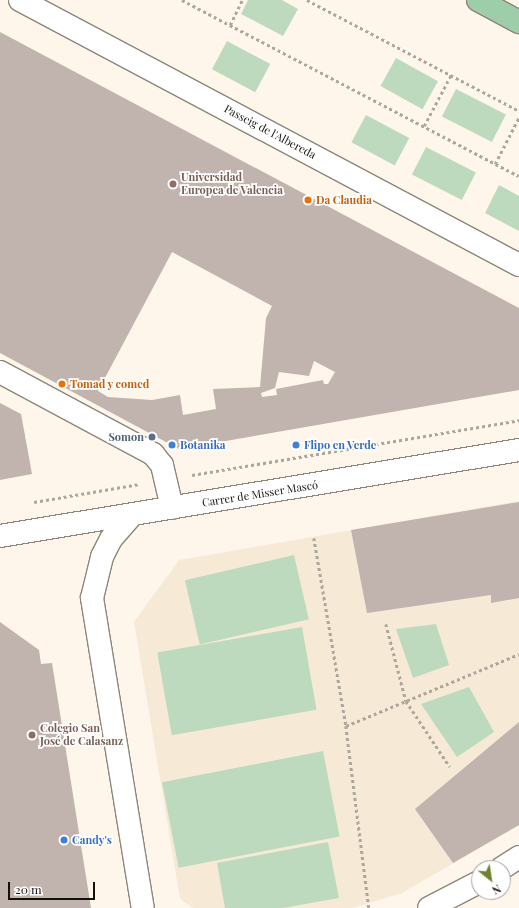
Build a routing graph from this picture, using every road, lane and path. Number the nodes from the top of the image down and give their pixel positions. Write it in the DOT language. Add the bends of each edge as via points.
graph roads {
  1 [pos="20,0"];
  2 [pos="182,0"];
  3 [pos="242,0"];
  4 [pos="307,0"];
  5 [pos="478,0"];
  6 [pos="519,22"];
  7 [pos="230,25"];
  8 [pos="451,75"];
  9 [pos="519,111"];
  10 [pos="519,117"];
  11 [pos="424,126"];
  12 [pos="496,164"];
  13 [pos="519,176"];
  14 [pos="519,265"];
  15 [pos="0,372"];
  16 [pos="519,420"];
  17 [pos="519,450"];
  18 [pos="167,479"];
  19 [pos="30,502"];
  20 [pos="172,508"];
  21 [pos="131,516"];
  22 [pos="0,536"];
  23 [pos="314,538"];
  24 [pos="386,624"];
  25 [pos="519,654"];
  26 [pos="406,700"];
  27 [pos="346,726"];
  28 [pos="450,767"];
  29 [pos="471,886"];
  30 [pos="146,905"];
  31 [pos="369,908"];
  32 [pos="429,908"];
  1 -- 14 [label="street, Passeig de l'Albereda"];
  2 -- 7 [label="path"];
  3 -- 7 [label="path"];
  4 -- 8 [label="path"];
  5 -- 6 [label="main road"];
  7 -- 11 [label="path"];
  8 -- 9 [label="path"];
  8 -- 11 [label="path"];
  10 -- 12 [label="path"];
  11 -- 12 [label="path"];
  12 -- 13 [label="path"];
  15 -- 18 [label="street" via="153,454"];
  16 -- 18 [label="path"];
  17 -- 20 [label="street, Carrer de Misser Mascó"];
  18 -- 19 [label="path"];
  18 -- 20 [label="street"];
  20 -- 21 [label="street, Carrer de Misser Mascó"];
  21 -- 22 [label="street, Carrer de Misser Mascó"];
  21 -- 30 [label="street" via="111,539 102,557 92,598"];
  23 -- 27 [label="path"];
  24 -- 26 [label="path"];
  25 -- 26 [label="path"];
  26 -- 27 [label="path"];
  26 -- 28 [label="path"];
  27 -- 31 [label="path"];
  29 -- 32 [label="street"];
}
